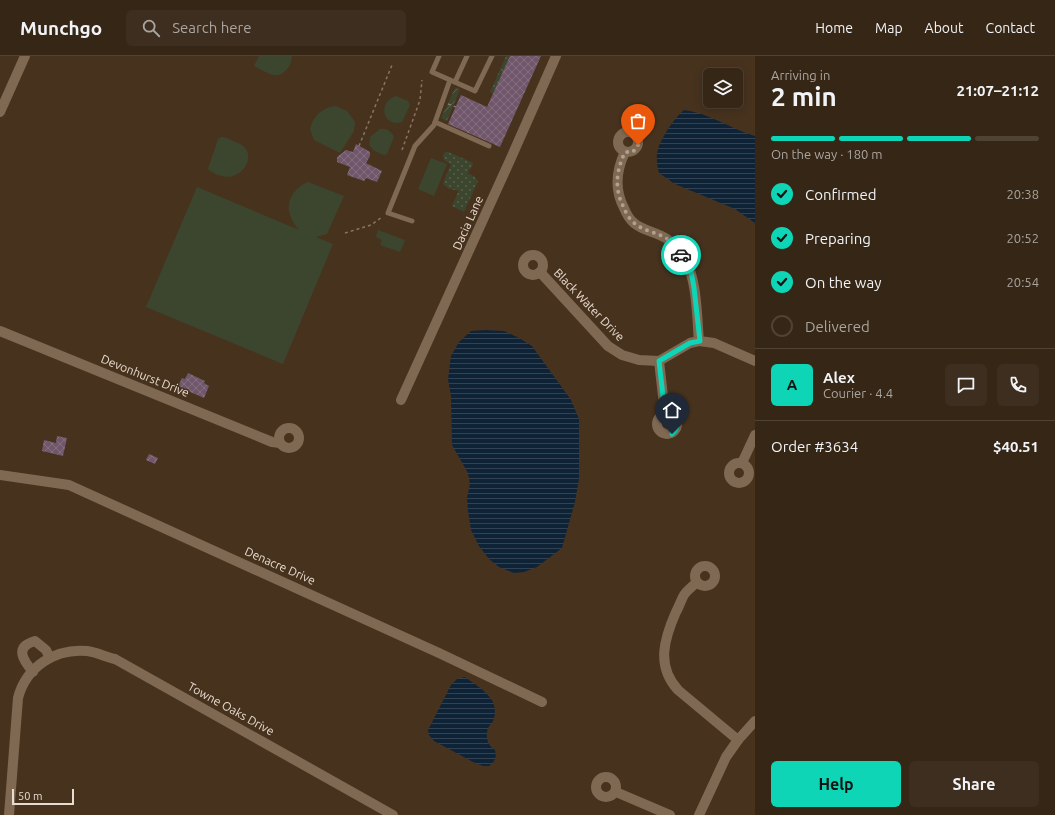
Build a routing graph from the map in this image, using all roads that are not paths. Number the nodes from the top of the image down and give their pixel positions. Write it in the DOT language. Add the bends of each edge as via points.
graph roads {
  1 [pos="25,56"];
  2 [pos="439,56"];
  3 [pos="467,56"];
  4 [pos="492,56"];
  5 [pos="556,56"];
  6 [pos="453,81"];
  7 [pos="0,112"];
  8 [pos="435,122"];
  9 [pos="490,146"];
  10 [pos="625,152"];
  11 [pos="412,221"];
  12 [pos="540,272"];
  13 [pos="0,330"];
  14 [pos="700,341"];
  15 [pos="659,361"];
  16 [pos="755,361"];
  17 [pos="401,400"];
  18 [pos="665,414"];
  19 [pos="755,435"];
  20 [pos="280,443"];
  21 [pos="742,463"];
  22 [pos="0,475"];
  23 [pos="697,582"];
  24 [pos="50,658"];
  25 [pos="33,672"];
  26 [pos="542,702"];
  27 [pos="755,721"];
  28 [pos="738,740"];
  29 [pos="616,792"];
  30 [pos="9,815"];
  31 [pos="393,815"];
  32 [pos="670,815"];
  33 [pos="699,815"];
  1 -- 7 [label="street"];
  2 -- 6 [label="lane" via="432,72"];
  3 -- 6 [label="lane"];
  4 -- 6 [label="lane" via="475,90"];
  5 -- 17 [label="street, Dacia Lane"];
  6 -- 8 [label="lane"];
  8 -- 9 [label="lane"];
  8 -- 11 [label="lane" via="415,146 388,213"];
  10 -- 14 [label="street" via="617,176 621,202 634,224 668,239 691,271"];
  12 -- 15 [label="street, Black Water Drive" via="608,346 639,360"];
  13 -- 20 [label="street, Devonhurst Drive" via="272,442"];
  14 -- 15 [label="street" via="690,343"];
  14 -- 16 [label="street" via="714,342"];
  15 -- 18 [label="street"];
  19 -- 21 [label="street"];
  22 -- 26 [label="street, Denacre Drive" via="69,485"];
  23 -- 28 [label="street" via="684,595 668,630 665,668 671,683 678,690"];
  24 -- 25 [label="street, Towne Oaks Drive"];
  24 -- 25 [label="street" via="40,645 34,641 28,643 22,651 22,656"];
  24 -- 31 [label="street, Towne Oaks Drive" via="65,652 88,651 115,659"];
  25 -- 30 [label="street, Towne Oaks Drive" via="25,680 18,698"];
  27 -- 28 [label="street"];
  28 -- 33 [label="street" via="726,757"];
  29 -- 32 [label="street"];
}
